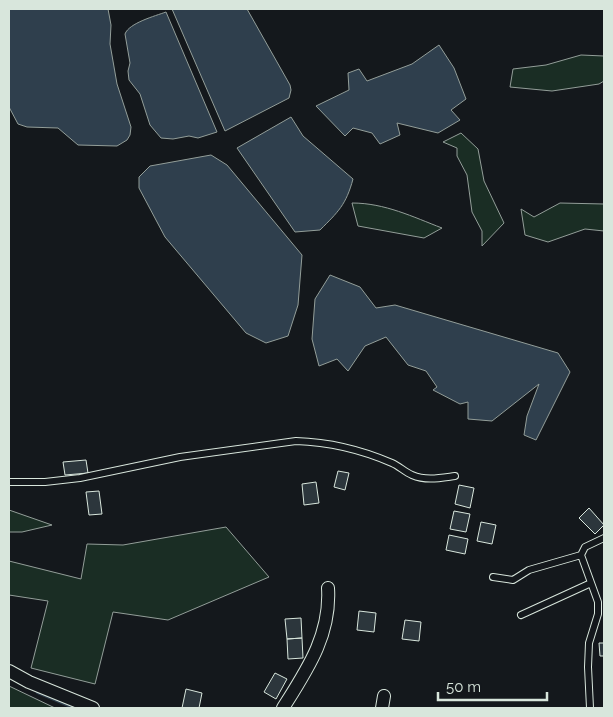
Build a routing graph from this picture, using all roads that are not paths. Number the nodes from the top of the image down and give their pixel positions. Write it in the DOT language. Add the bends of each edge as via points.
graph roads {
  1 [pos="454,476"];
  2 [pos="9,482"];
  3 [pos="604,538"];
  4 [pos="581,555"];
  5 [pos="493,577"];
  6 [pos="591,583"];
  7 [pos="328,588"];
  8 [pos="520,615"];
  9 [pos="9,671"];
  10 [pos="93,708"];
  11 [pos="284,708"];
  12 [pos="590,708"];
  1 -- 2 [label="lane" via="428,479 350,449 296,441 180,457 80,478"];
  3 -- 4 [label="lane" via="585,547"];
  4 -- 5 [label="lane" via="529,570 512,580"];
  4 -- 6 [label="lane"];
  6 -- 8 [label="lane"];
  6 -- 12 [label="lane" via="598,602 598,614 589,643"];
  7 -- 11 [label="street" via="327,620 317,649"];
  9 -- 10 [label="street"];
}
